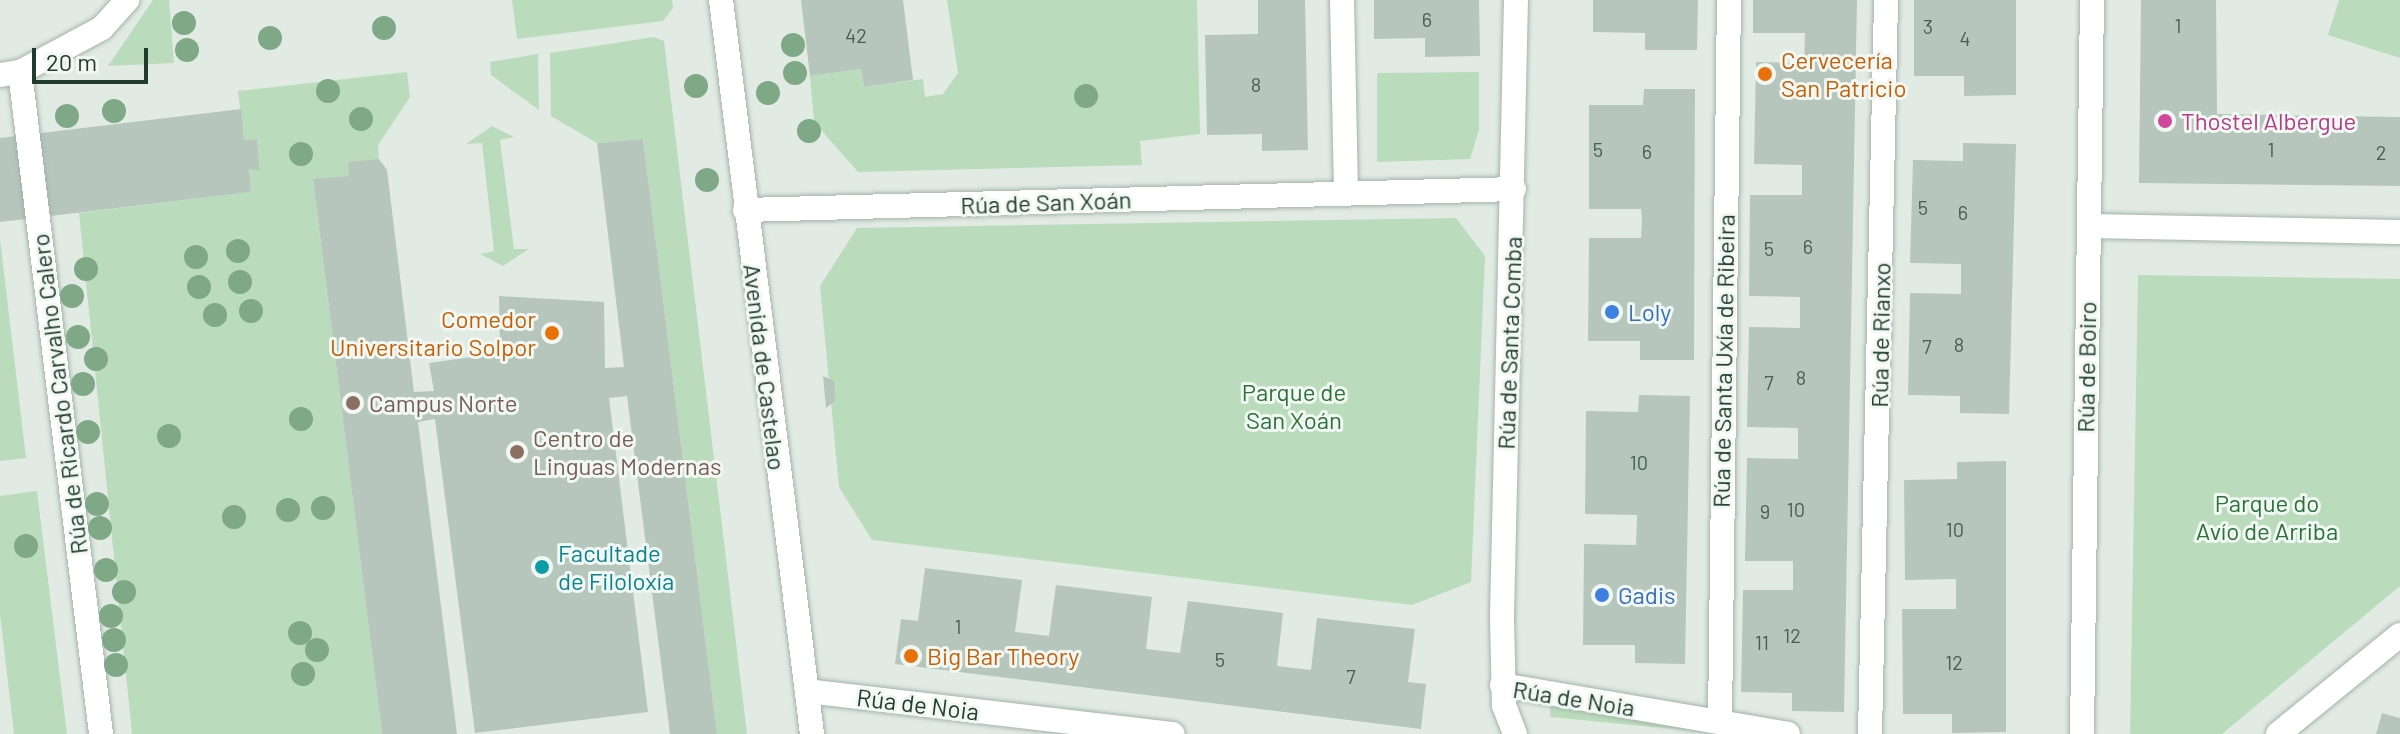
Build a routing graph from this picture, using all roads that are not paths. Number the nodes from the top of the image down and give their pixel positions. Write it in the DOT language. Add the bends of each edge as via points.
graph roads {
  1 [pos="127,0"];
  2 [pos="721,0"];
  3 [pos="1342,0"];
  4 [pos="1516,0"];
  5 [pos="1729,0"];
  6 [pos="1886,0"];
  7 [pos="2092,0"];
  8 [pos="10,74"];
  9 [pos="1514,189"];
  10 [pos="1346,194"];
  11 [pos="745,210"];
  12 [pos="2089,226"];
  13 [pos="2400,232"];
  14 [pos="2396,644"];
  15 [pos="1502,685"];
  16 [pos="807,691"];
  17 [pos="1720,722"];
  18 [pos="101,734"];
  19 [pos="812,734"];
  20 [pos="1172,734"];
  21 [pos="1515,734"];
  22 [pos="1788,734"];
  23 [pos="1870,734"];
  24 [pos="2082,734"];
  25 [pos="2278,734"];
  1 -- 8 [label="street" via="102,28"];
  2 -- 11 [label="street, Avenida de Castelao"];
  3 -- 10 [label="street"];
  4 -- 9 [label="street, Rúa de Santa Comba"];
  5 -- 17 [label="street, Rúa de Santa Uxía de Ribeira"];
  6 -- 23 [label="street, Rúa de Rianxo"];
  7 -- 12 [label="street, Rúa de Boiro"];
  8 -- 18 [label="street, Rúa de Ricardo Carvalho Calero"];
  9 -- 10 [label="street, Rúa de San Xoán"];
  9 -- 15 [label="street, Rúa de Santa Comba"];
  10 -- 11 [label="street, Rúa de San Xoán"];
  11 -- 16 [label="street, Avenida de Castelao"];
  12 -- 13 [label="street"];
  12 -- 24 [label="street, Rúa de Boiro"];
  14 -- 25 [label="street"];
  15 -- 17 [label="street, Rúa de Noia"];
  15 -- 21 [label="street, Rúa de Noia"];
  16 -- 19 [label="street, Avenida de Castelao"];
  16 -- 20 [label="street, Rúa de Noia"];
  17 -- 22 [label="street, Rúa de Noia"];
}
